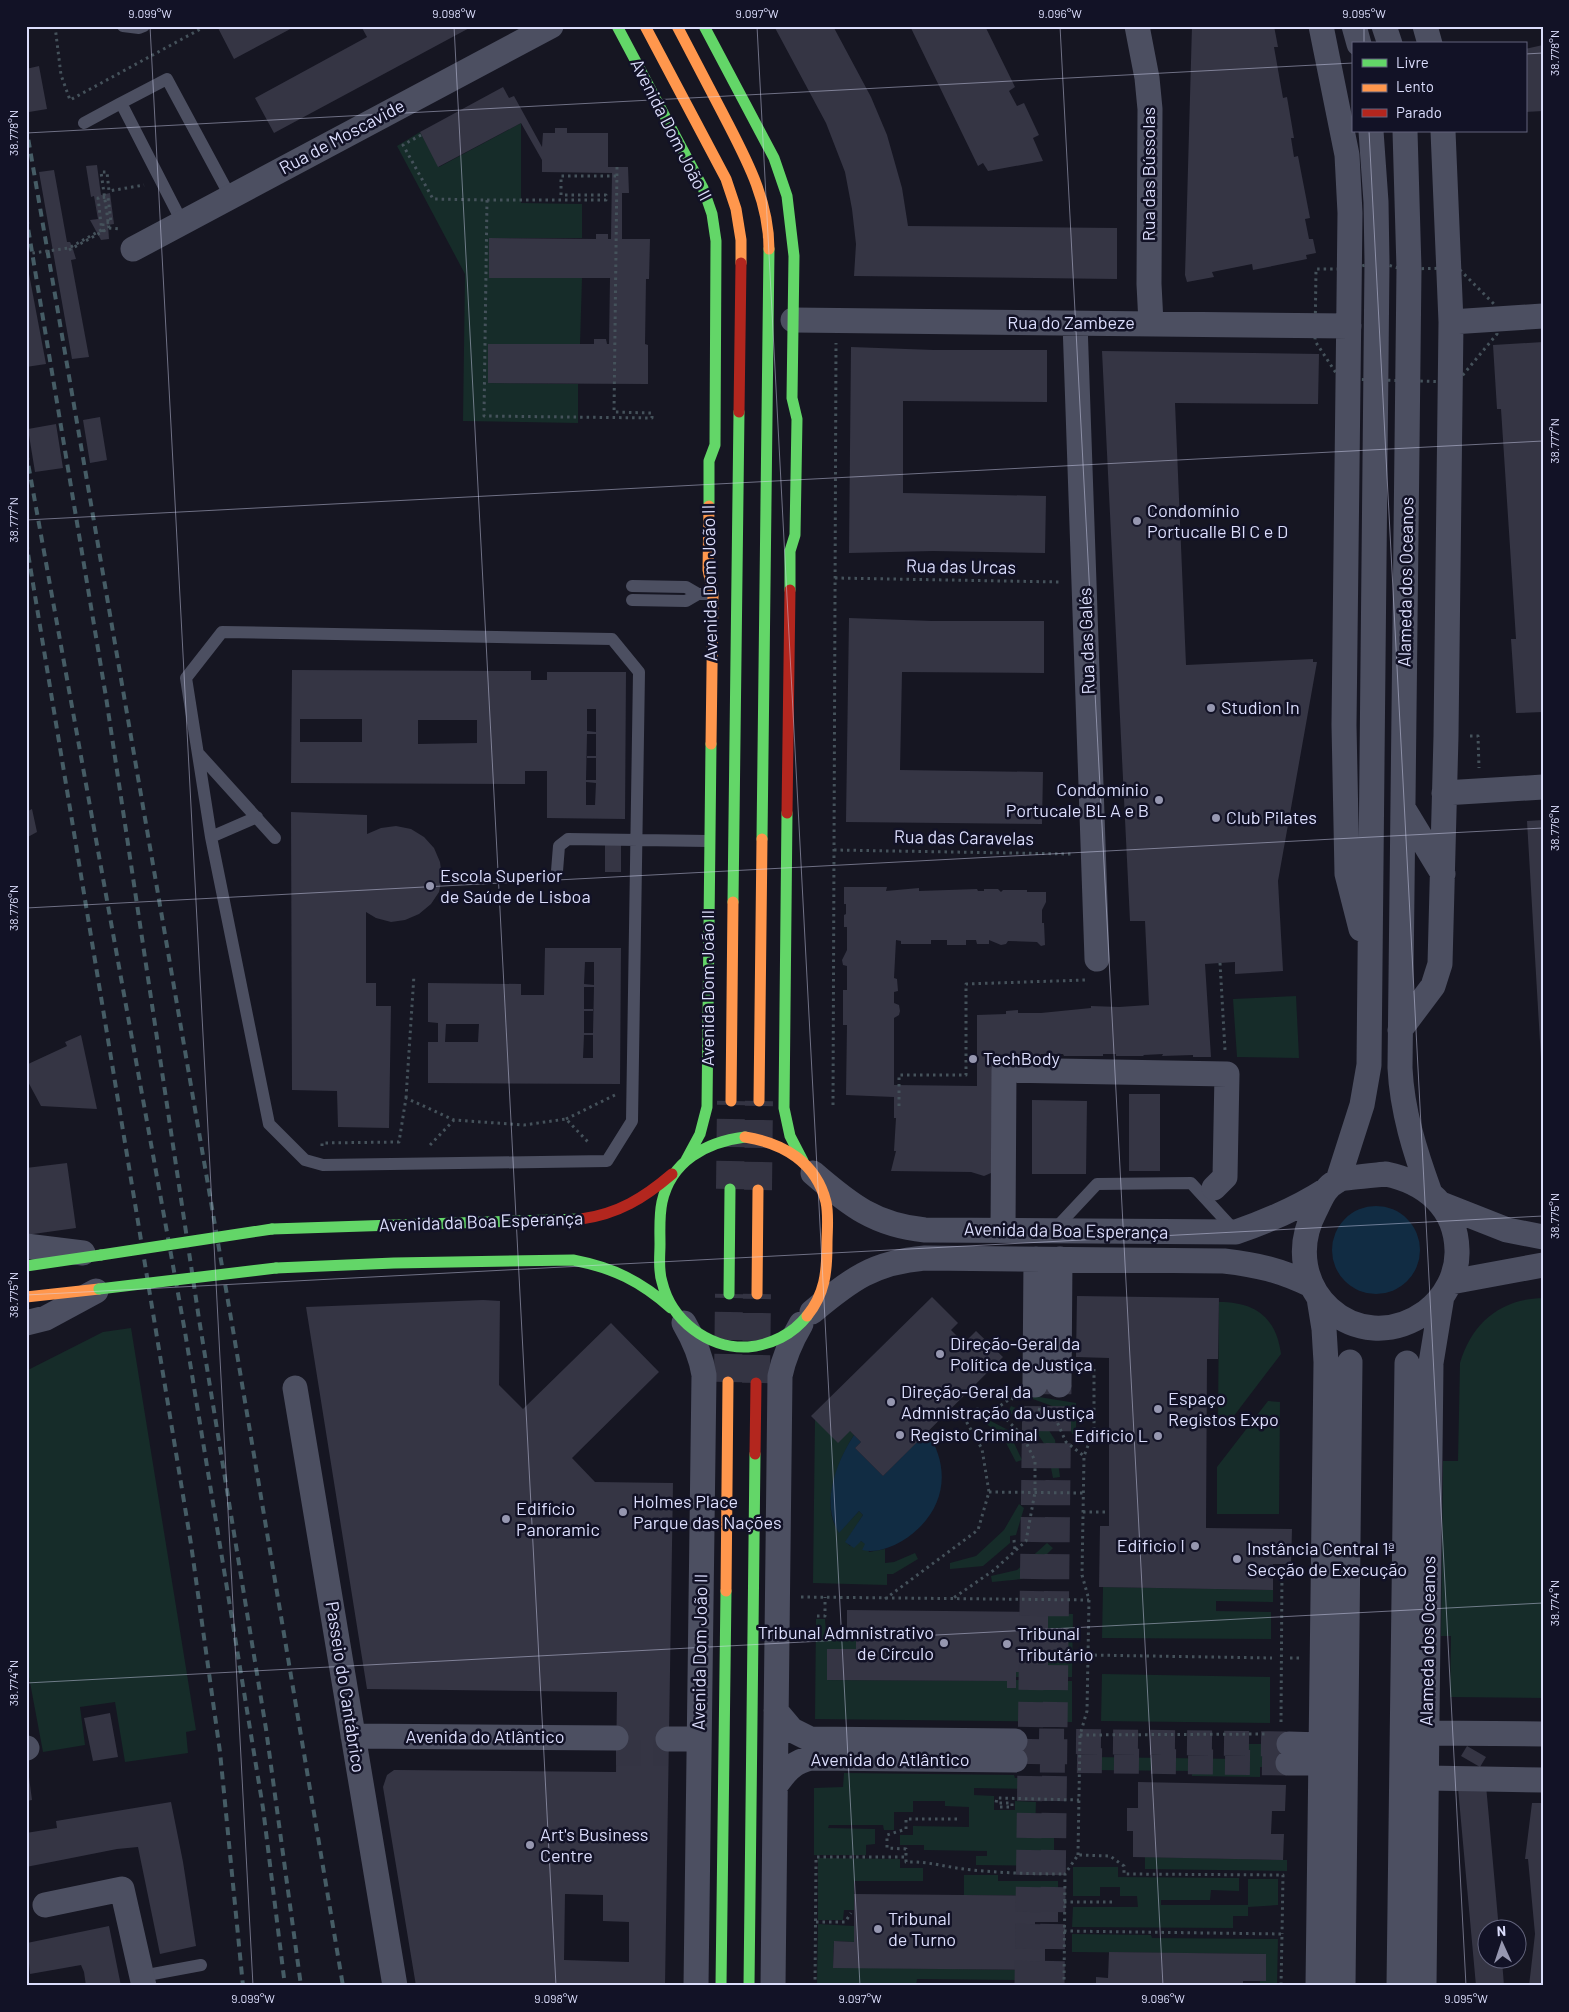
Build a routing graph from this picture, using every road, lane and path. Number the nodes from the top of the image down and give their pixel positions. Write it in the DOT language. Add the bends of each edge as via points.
graph roads {
  1 [pos="55,26"];
  2 [pos="123,26"];
  3 [pos="144,26"];
  4 [pos="206,26"];
  5 [pos="550,26"];
  6 [pos="617,26"];
  7 [pos="645,26"];
  8 [pos="677,26"];
  9 [pos="704,26"];
  10 [pos="1137,26"];
  11 [pos="1321,26"];
  12 [pos="1354,26"];
  13 [pos="1384,26"];
  14 [pos="1358,42"];
  15 [pos="1389,42"];
  16 [pos="121,103"];
  17 [pos="84,123"];
  18 [pos="1371,132"];
  19 [pos="1371,132"];
  20 [pos="1442,132"];
  21 [pos="1405,133"];
  22 [pos="421,135"];
  23 [pos="617,167"];
  24 [pos="617,176"];
  25 [pos="1445,179"];
  26 [pos="162,183"];
  27 [pos="230,196"];
  28 [pos="487,200"];
  29 [pos="1350,213"];
  30 [pos="182,222"];
  31 [pos="109,228"];
  32 [pos="119,228"];
  33 [pos="103,231"];
  34 [pos="133,249"];
  35 [pos="69,250"];
  36 [pos="26,254"];
  37 [pos="1543,316"];
  38 [pos="793,320"];
  39 [pos="836,320"];
  40 [pos="1451,322"];
  41 [pos="1076,323"];
  42 [pos="1151,323"];
  43 [pos="1349,326"];
  44 [pos="786,406"];
  45 [pos="767,428"];
  46 [pos="738,561"];
  47 [pos="835,578"];
  48 [pos="1086,583"];
  49 [pos="632,586"];
  50 [pos="698,594"];
  51 [pos="713,594"];
  52 [pos="632,600"];
  53 [pos="198,753"];
  54 [pos="1543,788"];
  55 [pos="1444,793"];
  56 [pos="1403,808"];
  57 [pos="257,817"];
  58 [pos="211,837"];
  59 [pos="275,838"];
  60 [pos="637,839"];
  61 [pos="709,841"];
  62 [pos="834,850"];
  63 [pos="1094,854"];
  64 [pos="557,871"];
  65 [pos="1443,874"];
  66 [pos="1369,951"];
  67 [pos="1097,959"];
  68 [pos="1220,963"];
  69 [pos="414,975"];
  70 [pos="1400,1030"];
  71 [pos="1227,1074"];
  72 [pos="632,1083"];
  73 [pos="406,1098"];
  74 [pos="731,1101"];
  75 [pos="759,1101"];
  76 [pos="833,1105"];
  77 [pos="899,1106"];
  78 [pos="566,1119"];
  79 [pos="454,1120"];
  80 [pos="686,1160"];
  81 [pos="607,1161"];
  82 [pos="412,1164"];
  83 [pos="323,1165"];
  84 [pos="808,1167"];
  85 [pos="676,1171"];
  86 [pos="1332,1185"];
  87 [pos="1214,1188"];
  88 [pos="730,1189"];
  89 [pos="758,1190"];
  90 [pos="1436,1199"];
  91 [pos="1003,1230"];
  92 [pos="1053,1231"];
  93 [pos="1236,1232"];
  94 [pos="1543,1237"];
  95 [pos="26,1246"];
  96 [pos="100,1255"];
  97 [pos="1048,1259"];
  98 [pos="1543,1265"];
  99 [pos="26,1266"];
  100 [pos="99,1289"];
  101 [pos="1446,1289"];
  102 [pos="1315,1291"];
  103 [pos="729,1294"];
  104 [pos="757,1294"];
  105 [pos="26,1297"];
  106 [pos="679,1317"];
  107 [pos="806,1318"];
  108 [pos="26,1323"];
  109 [pos="1350,1362"];
  110 [pos="1407,1363"];
  111 [pos="1094,1369"];
  112 [pos="728,1382"];
  113 [pos="756,1383"];
  114 [pos="1059,1385"];
  115 [pos="295,1388"];
  116 [pos="1030,1398"];
  117 [pos="990,1412"];
  118 [pos="1084,1456"];
  119 [pos="989,1492"];
  120 [pos="1035,1492"];
  121 [pos="1083,1493"];
  122 [pos="1083,1512"];
  123 [pos="1108,1512"];
  124 [pos="1014,1540"];
  125 [pos="1014,1551"];
  126 [pos="1282,1570"];
  127 [pos="778,1596"];
  128 [pos="825,1598"];
  129 [pos="885,1599"];
  130 [pos="952,1599"];
  131 [pos="1089,1600"];
  132 [pos="817,1616"];
  133 [pos="1088,1655"];
  134 [pos="1272,1658"];
  135 [pos="1290,1658"];
  136 [pos="1302,1658"];
  137 [pos="776,1711"];
  138 [pos="1427,1733"];
  139 [pos="1080,1734"];
  140 [pos="1543,1734"];
  141 [pos="1282,1742"];
  142 [pos="354,1743"];
  143 [pos="616,1745"];
  144 [pos="668,1746"];
  145 [pos="699,1746"];
  146 [pos="1321,1754"];
  147 [pos="1426,1778"];
  148 [pos="1543,1780"];
  149 [pos="776,1785"];
  150 [pos="1079,1800"];
  151 [pos="1000,1807"];
  152 [pos="957,1819"];
  153 [pos="1078,1855"];
  154 [pos="906,1857"];
  155 [pos="1064,1874"];
  156 [pos="1064,1902"];
  157 [pos="1113,1902"];
  158 [pos="45,1905"];
  159 [pos="851,1913"];
  160 [pos="816,1922"];
  161 [pos="1064,1931"];
  162 [pos="1282,1934"];
  163 [pos="201,1965"];
  164 [pos="143,1981"];
  165 [pos="395,1986"];
  166 [pos="696,1986"];
  167 [pos="721,1986"];
  168 [pos="749,1986"];
  169 [pos="773,1986"];
  170 [pos="815,1986"];
  171 [pos="1064,1986"];
  172 [pos="1281,1986"];
  173 [pos="1318,1986"];
  174 [pos="1343,1986"];
  175 [pos="1399,1986"];
  176 [pos="1424,1986"];
  1 -- 4 [label="path" via="61,75 70,100"];
  2 -- 3 [label="lane"];
  5 -- 27 [label="street, Rua de Moscavide"];
  6 -- 51 [label="main road, Avenida Dom João II" via="703,188 715,228 714,445 709,461 708,562"];
  7 -- 46 [label="main road, Avenida Dom João II" via="726,179 739,224"];
  8 -- 45 [label="main road" via="743,151 763,202 769,238"];
  9 -- 38 [label="main road" via="765,140 787,196 793,236"];
  10 -- 42 [label="street, Rua das Bússolas" via="1150,110"];
  11 -- 29 [label="street, Alameda dos Oceanos" via="1347,155"];
  12 -- 14 [label="street"];
  13 -- 15 [label="street"];
  16 -- 17 [label="lane"];
  16 -- 26 [label="lane"];
  16 -- 27 [label="lane" via="167,79"];
  18 -- 29 [label="street, Alameda dos Oceanos"];
  19 -- 66 [label="street, Alameda dos Oceanos" via="1378,262"];
  20 -- 25 [label="street"];
  21 -- 25 [label="street, Alameda dos Oceanos"];
  21 -- 56 [label="street, Alameda dos Oceanos" via="1409,269"];
  22 -- 28 [label="path" via="403,145 434,199"];
  23 -- 24 [label="path"];
  24 -- 28 [label="path" via="561,176 561,195 606,195 606,200"];
  24 -- 28 [label="path" via="614,412 652,413 652,418 484,416"];
  25 -- 40 [label="street"];
  26 -- 30 [label="lane"];
  26 -- 31 [label="path" via="109,191 107,172 101,172"];
  27 -- 30 [label="street, Rua de Moscavide"];
  29 -- 43 [label="street, Alameda dos Oceanos"];
  30 -- 34 [label="street, Rua de Moscavide"];
  31 -- 32 [label="path"];
  31 -- 33 [label="path"];
  33 -- 33 [label="path" via="98,198 108,197 111,222 102,222"];
  33 -- 35 [label="path"];
  33 -- 36 [label="path, bridge" via="69,248"];
  37 -- 40 [label="street"];
  38 -- 39 [label="street, Rua do Zambeze"];
  38 -- 44 [label="main road"];
  39 -- 41 [label="street, Rua do Zambeze"];
  39 -- 47 [label="path"];
  40 -- 55 [label="street"];
  41 -- 42 [label="street, Rua do Zambeze"];
  41 -- 48 [label="street, Rua das Galés"];
  42 -- 43 [label="street, Rua do Zambeze"];
  43 -- 66 [label="street, Alameda dos Oceanos" via="1344,715 1347,874"];
  44 -- 45 [label="main road"];
  44 -- 84 [label="main road" via="797,419 795,535 790,551 784,1108 793,1145"];
  45 -- 75 [label="main road"];
  46 -- 51 [label="main road"];
  46 -- 74 [label="main road, Avenida Dom João II"];
  47 -- 48 [label="path, Rua das Urcas"];
  47 -- 62 [label="path"];
  48 -- 63 [label="street, Rua das Galés"];
  49 -- 50 [label="lane" via="686,587"];
  50 -- 51 [label="lane"];
  50 -- 52 [label="lane" via="686,601"];
  51 -- 61 [label="main road, Avenida Dom João II"];
  53 -- 57 [label="lane"];
  53 -- 58 [label="lane"];
  53 -- 60 [label="lane" via="186,678 222,632 612,639 639,672"];
  54 -- 55 [label="street"];
  55 -- 65 [label="street"];
  56 -- 65 [label="street"];
  56 -- 70 [label="street, Alameda dos Oceanos"];
  57 -- 58 [label="lane"];
  57 -- 59 [label="lane"];
  58 -- 83 [label="lane" via="269,1124 305,1160"];
  60 -- 61 [label="lane"];
  60 -- 64 [label="lane" via="568,839 559,846"];
  60 -- 72 [label="lane"];
  61 -- 80 [label="main road, Avenida Dom João II" via="707,1107 704,1125"];
  62 -- 63 [label="path, Rua das Caravelas"];
  62 -- 76 [label="path"];
  63 -- 67 [label="street, Rua das Galés"];
  65 -- 70 [label="street" via="1438,975"];
  66 -- 86 [label="street, Alameda dos Oceanos" via="1368,1065 1362,1105"];
  67 -- 77 [label="path" via="1098,980 966,984 966,1075 899,1075"];
  68 -- 71 [label="path"];
  69 -- 73 [label="path"];
  70 -- 90 [label="street, Alameda dos Oceanos" via="1401,1091 1417,1158"];
  71 -- 87 [label="street" via="1225,1177"];
  71 -- 91 [label="street" via="1004,1070"];
  72 -- 78 [label="path" via="609,1099"];
  72 -- 81 [label="lane" via="632,1121"];
  73 -- 79 [label="path"];
  73 -- 83 [label="path" via="398,1142 322,1143"];
  78 -- 79 [label="path" via="524,1125"];
  78 -- 81 [label="path"];
  79 -- 82 [label="path"];
  80 -- 84 [label="main road" via="713,1142 745,1137 776,1143"];
  80 -- 85 [label="main road"];
  81 -- 82 [label="lane"];
  82 -- 83 [label="lane"];
  84 -- 91 [label="street, Avenida da Boa Esperança" via="837,1194 889,1224 925,1230"];
  84 -- 107 [label="main road" via="826,1202 828,1228 825,1283 820,1298"];
  85 -- 96 [label="main road, Avenida da Boa Esperança, bridge" via="626,1208 595,1218 272,1228"];
  85 -- 106 [label="main road" via="662,1201 660,1236 661,1281"];
  86 -- 90 [label="street" via="1386,1174 1409,1180"];
  86 -- 93 [label="street, Avenida da Boa Esperança" via="1304,1204 1262,1224"];
  86 -- 102 [label="street" via="1308,1223 1304,1238 1305,1270"];
  88 -- 103 [label="main road"];
  89 -- 104 [label="main road"];
  90 -- 94 [label="street" via="1507,1230"];
  90 -- 101 [label="street" via="1450,1218 1457,1250 1456,1266"];
  91 -- 92 [label="street, Avenida da Boa Esperança"];
  92 -- 93 [label="street, Avenida da Boa Esperança"];
  92 -- 93 [label="lane" via="1097,1184 1191,1183"];
  95 -- 96 [label="street"];
  96 -- 99 [label="main road, Avenida da Boa Esperança"];
  97 -- 102 [label="street, Avenida da Boa Esperança" via="1224,1261 1284,1272"];
  97 -- 107 [label="street, Avenida da Boa Esperança" via="902,1260 863,1274 836,1291"];
  97 -- 114 [label="street"];
  97 -- 116 [label="street"];
  98 -- 101 [label="street"];
  100 -- 105 [label="main road"];
  100 -- 106 [label="main road, bridge" via="276,1268 573,1260 595,1263 627,1275 652,1291"];
  100 -- 108 [label="street" via="46,1318"];
  101 -- 102 [label="street" via="1418,1318 1388,1327 1357,1324 1330,1310"];
  101 -- 138 [label="street, Alameda dos Oceanos" via="1432,1363"];
  102 -- 146 [label="street" via="1324,1329 1326,1362"];
  106 -- 107 [label="main road" via="711,1340 742,1347 774,1341"];
  106 -- 145 [label="street, Avenida Dom João II" via="694,1341 704,1375"];
  107 -- 127 [label="street" via="791,1342 780,1376"];
  109 -- 174 [label="street"];
  110 -- 175 [label="street, Alameda dos Oceanos"];
  111 -- 118 [label="path" via="1094,1430"];
  112 -- 167 [label="main road, Avenida Dom João II"];
  113 -- 168 [label="main road"];
  115 -- 142 [label="street, Passeio do Cantábrico"];
  116 -- 117 [label="path" via="1011,1398"];
  116 -- 118 [label="path" via="1054,1415 1066,1442"];
  117 -- 119 [label="path" via="977,1409 966,1421 982,1449"];
  117 -- 120 [label="path" via="1002,1415 1023,1436 1035,1461"];
  118 -- 121 [label="path"];
  119 -- 120 [label="path"];
  119 -- 129 [label="path" via="978,1530"];
  120 -- 121 [label="path"];
  120 -- 125 [label="path" via="1026,1541"];
  121 -- 122 [label="path"];
  122 -- 123 [label="path"];
  122 -- 131 [label="path" via="1082,1575"];
  124 -- 125 [label="path"];
  125 -- 130 [label="path" via="994,1570"];
  126 -- 141 [label="path"];
  127 -- 128 [label="path"];
  127 -- 137 [label="street"];
  128 -- 129 [label="path"];
  128 -- 132 [label="path" via="825,1616"];
  129 -- 130 [label="path"];
  130 -- 131 [label="path"];
  131 -- 133 [label="path"];
  133 -- 134 [label="path"];
  133 -- 139 [label="path" via="1087,1711"];
  135 -- 136 [label="path"];
  137 -- 149 [label="street"];
  137 -- 149 [label="street, Avenida do Atlântico" via="792,1730 810,1739 1015,1750 812,1758 792,1765"];
  138 -- 140 [label="street"];
  138 -- 147 [label="street, Alameda dos Oceanos"];
  139 -- 141 [label="path"];
  139 -- 150 [label="path"];
  141 -- 146 [label="street"];
  142 -- 143 [label="street, Avenida do Atlântico"];
  142 -- 165 [label="street, Passeio do Cantábrico"];
  144 -- 145 [label="street"];
  145 -- 166 [label="street, Avenida Dom João II"];
  146 -- 173 [label="street"];
  147 -- 148 [label="street"];
  147 -- 176 [label="street, Alameda dos Oceanos"];
  149 -- 169 [label="street"];
  150 -- 151 [label="path" via="996,1798 996,1803 1012,1803 1012,1807"];
  150 -- 153 [label="path"];
  152 -- 154 [label="path" via="906,1819 906,1829 887,1835 887,1848 906,1849"];
  153 -- 155 [label="path"];
  153 -- 162 [label="path" via="1110,1856 1124,1866 1124,1874 1283,1875"];
  154 -- 155 [label="path" via="906,1862 923,1861 1008,1874"];
  154 -- 160 [label="path" via="816,1857"];
  155 -- 156 [label="path"];
  156 -- 157 [label="path"];
  156 -- 161 [label="path"];
  158 -- 164 [label="street" via="122,1889"];
  159 -- 160 [label="path" via="845,1922"];
  160 -- 170 [label="path"];
  161 -- 162 [label="path"];
  161 -- 171 [label="path"];
  162 -- 172 [label="path"];
  163 -- 164 [label="lane"];
}
